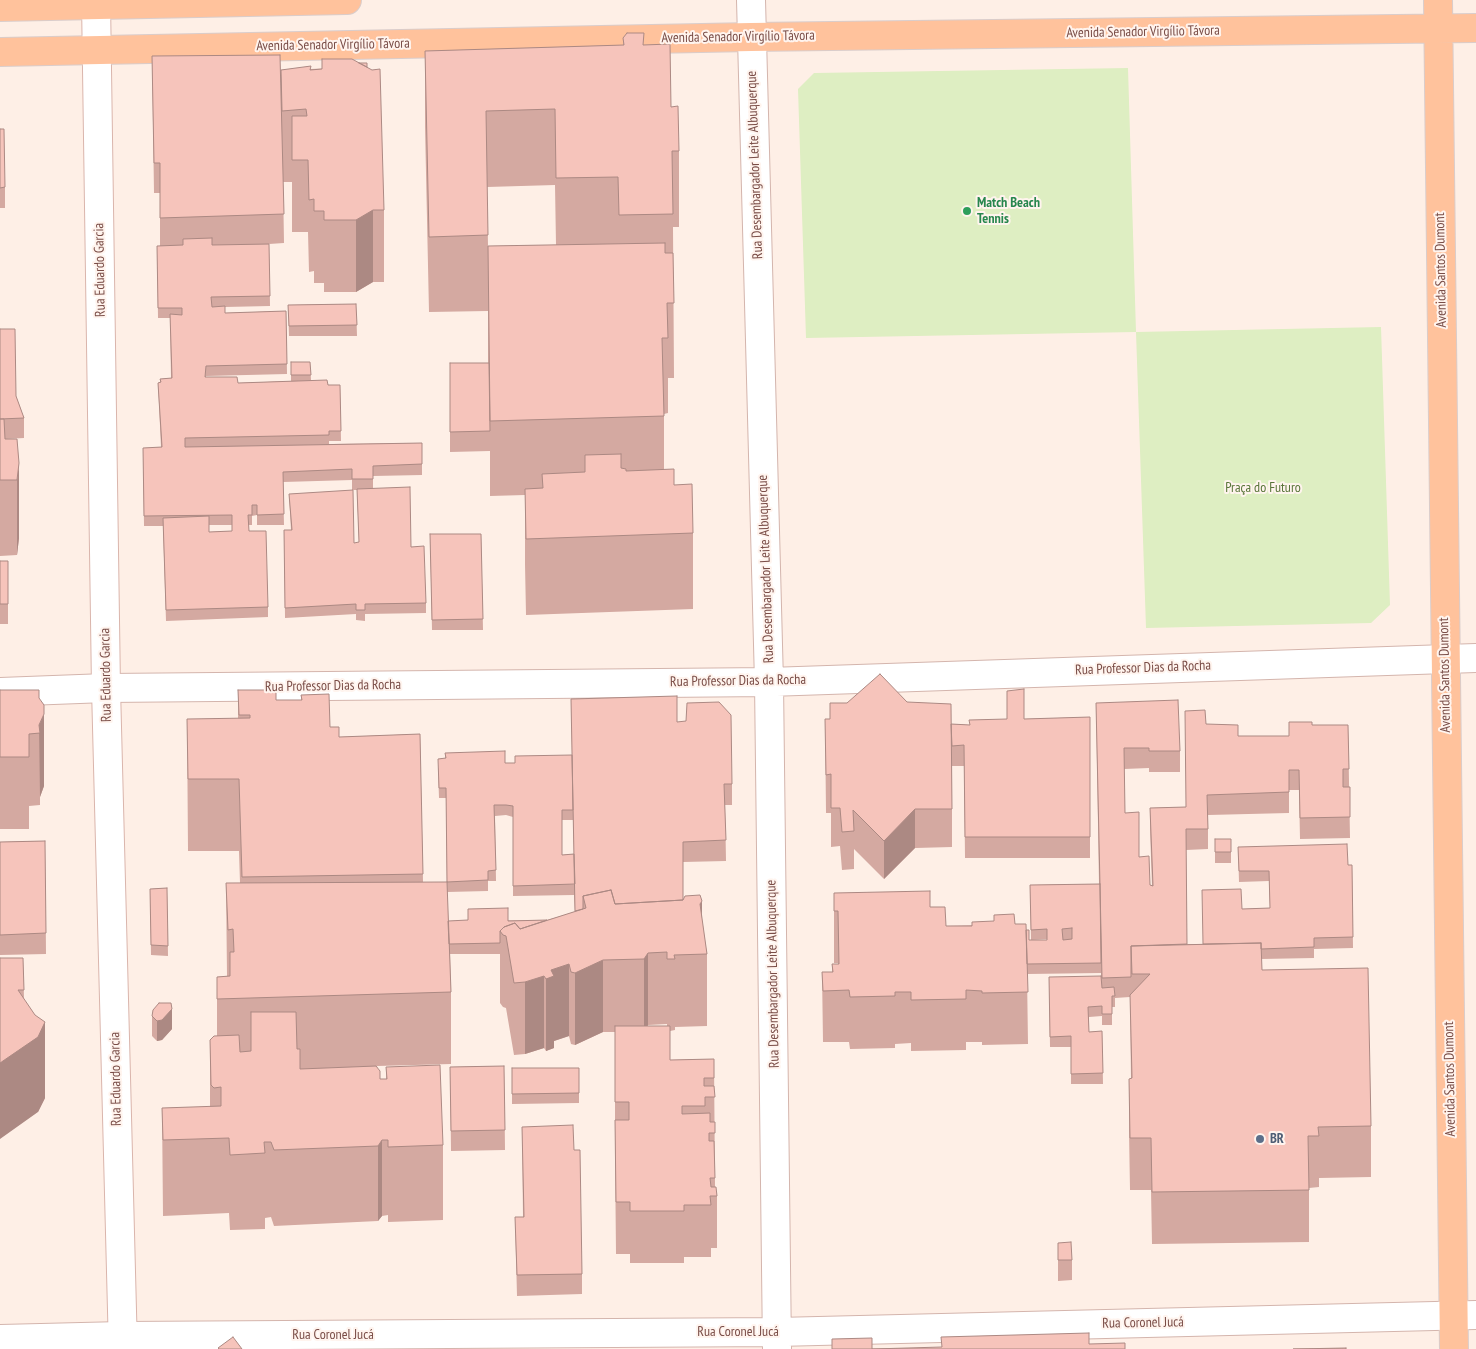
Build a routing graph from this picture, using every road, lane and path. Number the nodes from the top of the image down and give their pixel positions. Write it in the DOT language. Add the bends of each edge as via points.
graph roads {
  1 [pos="347,0"];
  2 [pos="750,0"];
  3 [pos="1438,0"];
  4 [pos="96,3"];
  5 [pos="0,8"];
  6 [pos="1476,28"];
  7 [pos="1438,29"];
  8 [pos="752,37"];
  9 [pos="97,49"];
  10 [pos="0,52"];
  11 [pos="1445,658"];
  12 [pos="1476,658"];
  13 [pos="769,682"];
  14 [pos="106,688"];
  15 [pos="0,692"];
  16 [pos="1465,1315"];
  17 [pos="0,1339"];
  18 [pos="777,1340"];
  19 [pos="123,1342"];
  20 [pos="1454,1349"];
  1 -- 4 [label="main road"];
  2 -- 8 [label="street, Rua Desembargador Leite Albuquerque"];
  3 -- 7 [label="main road, Avenida Santos Dumont"];
  4 -- 5 [label="main road"];
  4 -- 9 [label="street, Rua Eduardo Garcia"];
  6 -- 7 [label="main road, Avenida Senador Virgílio Távora"];
  7 -- 8 [label="main road, Avenida Senador Virgílio Távora"];
  7 -- 11 [label="main road, Avenida Santos Dumont"];
  8 -- 9 [label="main road, Avenida Senador Virgílio Távora"];
  8 -- 13 [label="street, Rua Desembargador Leite Albuquerque"];
  9 -- 10 [label="main road, Avenida Senador Virgílio Távora"];
  9 -- 14 [label="street, Rua Eduardo Garcia"];
  11 -- 12 [label="street, Rua Professor Dias da Rocha"];
  11 -- 13 [label="street, Rua Professor Dias da Rocha"];
  11 -- 16 [label="main road, Avenida Santos Dumont"];
  13 -- 14 [label="street, Rua Professor Dias da Rocha"];
  13 -- 18 [label="street, Rua Desembargador Leite Albuquerque"];
  14 -- 15 [label="street, Rua Professor Dias da Rocha"];
  14 -- 19 [label="street, Rua Eduardo Garcia"];
  16 -- 18 [label="street, Rua Coronel Jucá"];
  16 -- 20 [label="main road, Avenida Santos Dumont"];
  17 -- 19 [label="street, Rua Coronel Jucá"];
  18 -- 19 [label="street, Rua Coronel Jucá"];
}
